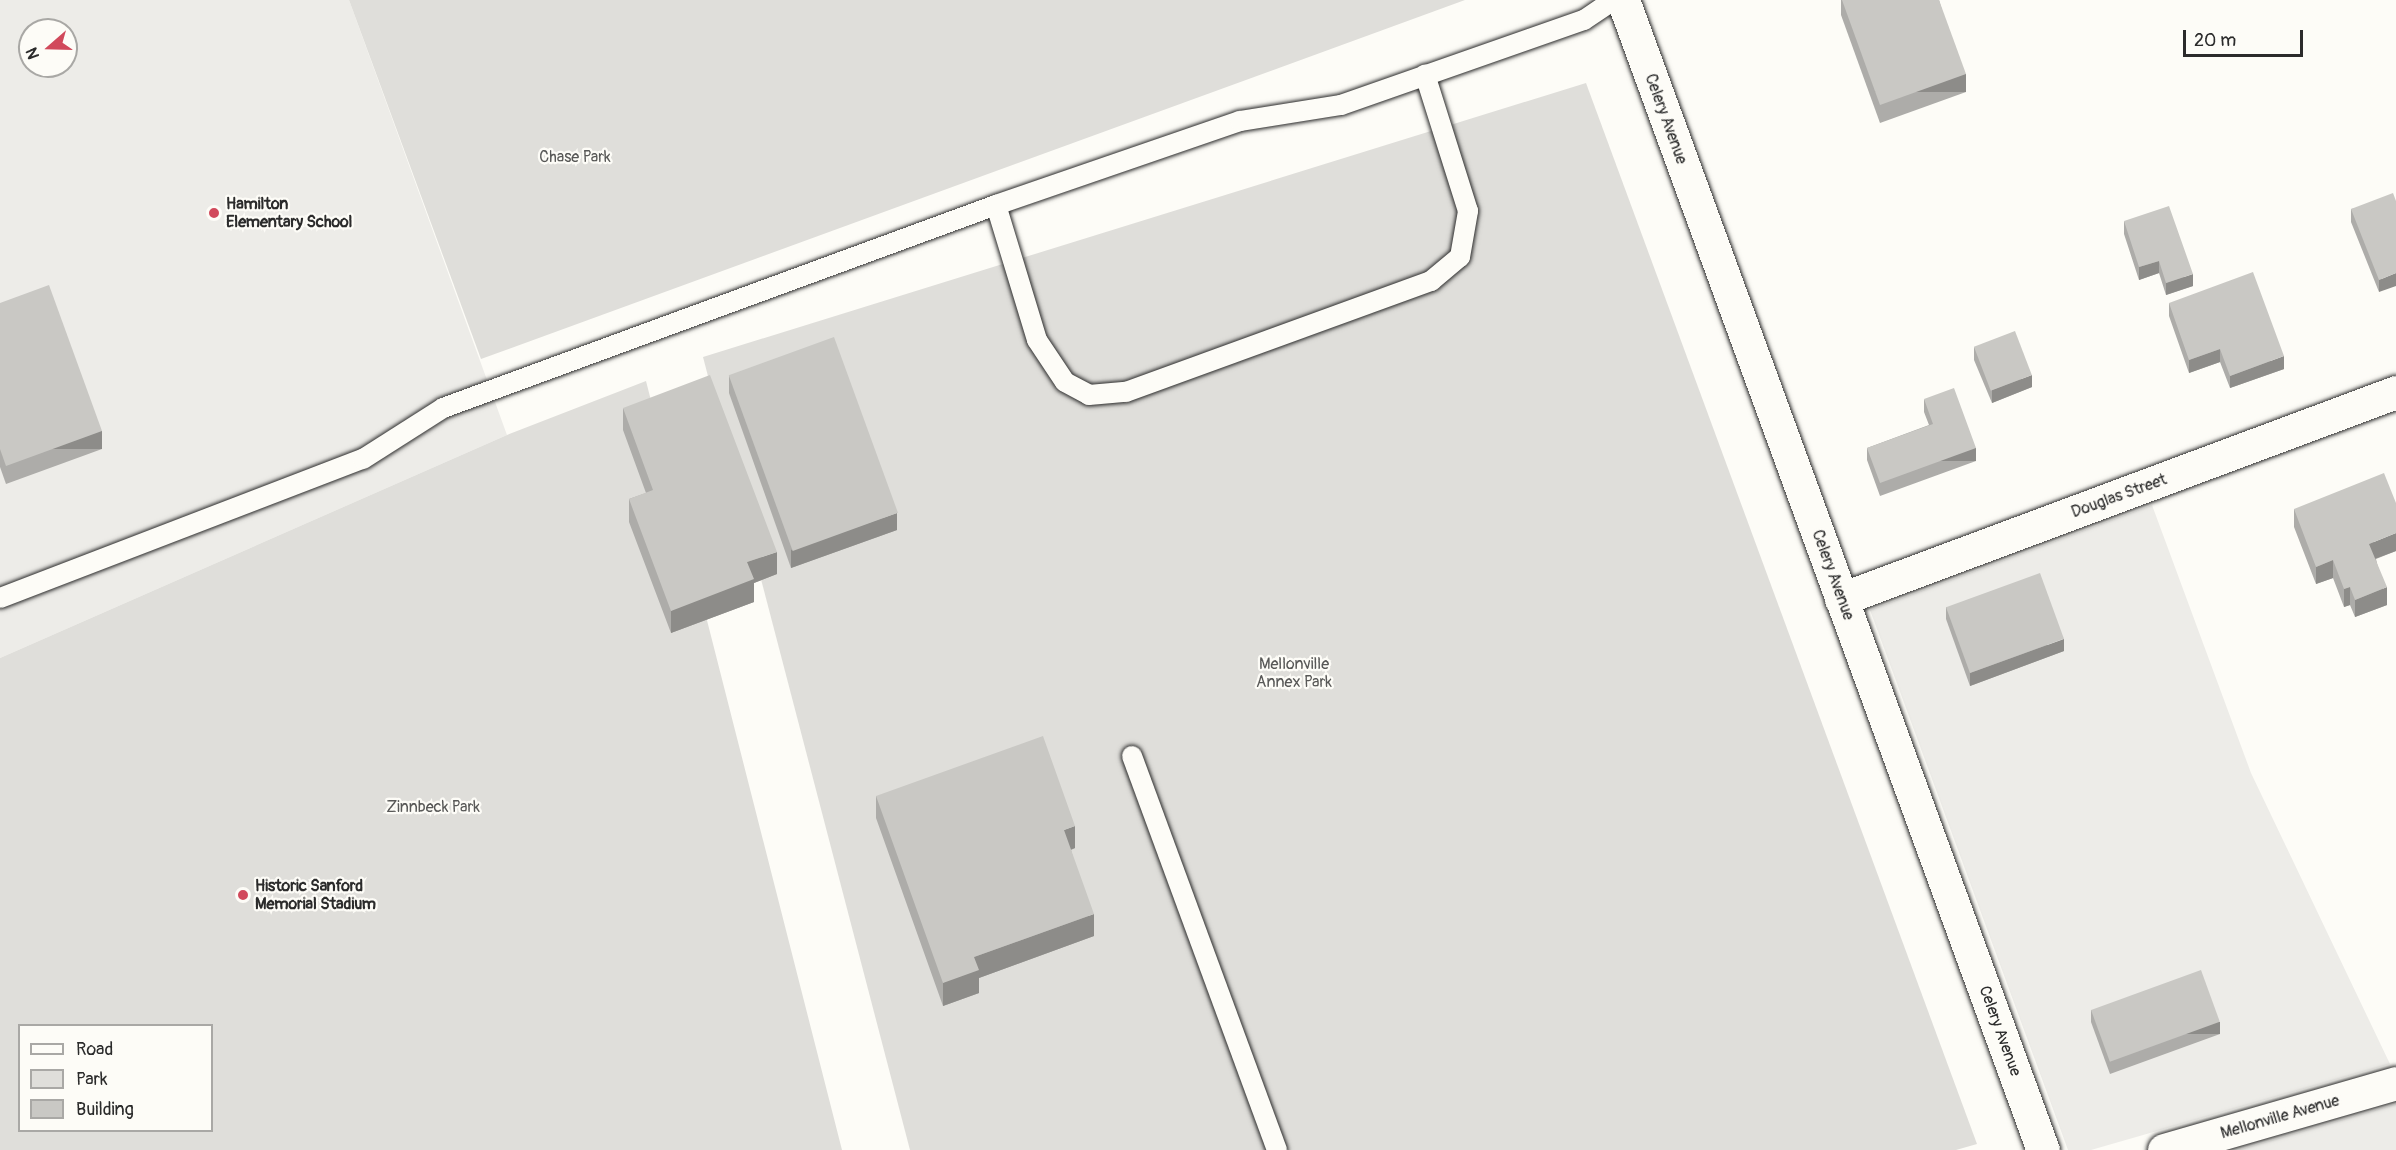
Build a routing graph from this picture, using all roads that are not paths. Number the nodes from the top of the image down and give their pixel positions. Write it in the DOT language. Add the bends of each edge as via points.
graph roads {
  1 [pos="1614,0"];
  2 [pos="1623,0"];
  3 [pos="1425,75"];
  4 [pos="996,205"];
  5 [pos="2396,392"];
  6 [pos="0,598"];
  7 [pos="1842,599"];
  8 [pos="1132,756"];
  9 [pos="2396,1083"];
  10 [pos="1277,1150"];
  11 [pos="2043,1150"];
  12 [pos="2164,1150"];
  1 -- 3 [label="lane" via="1584,20"];
  2 -- 7 [label="main road, Celery Avenue"];
  3 -- 4 [label="lane" via="1341,105 1240,121"];
  3 -- 4 [label="lane" via="1468,211 1460,257 1431,281 1126,392 1089,394 1065,382 1037,340"];
  4 -- 6 [label="lane" via="443,408 363,459"];
  5 -- 7 [label="main road, Douglas Street"];
  7 -- 11 [label="main road, Celery Avenue"];
  8 -- 10 [label="lane"];
  9 -- 12 [label="main road, Mellonville Avenue"];
}
